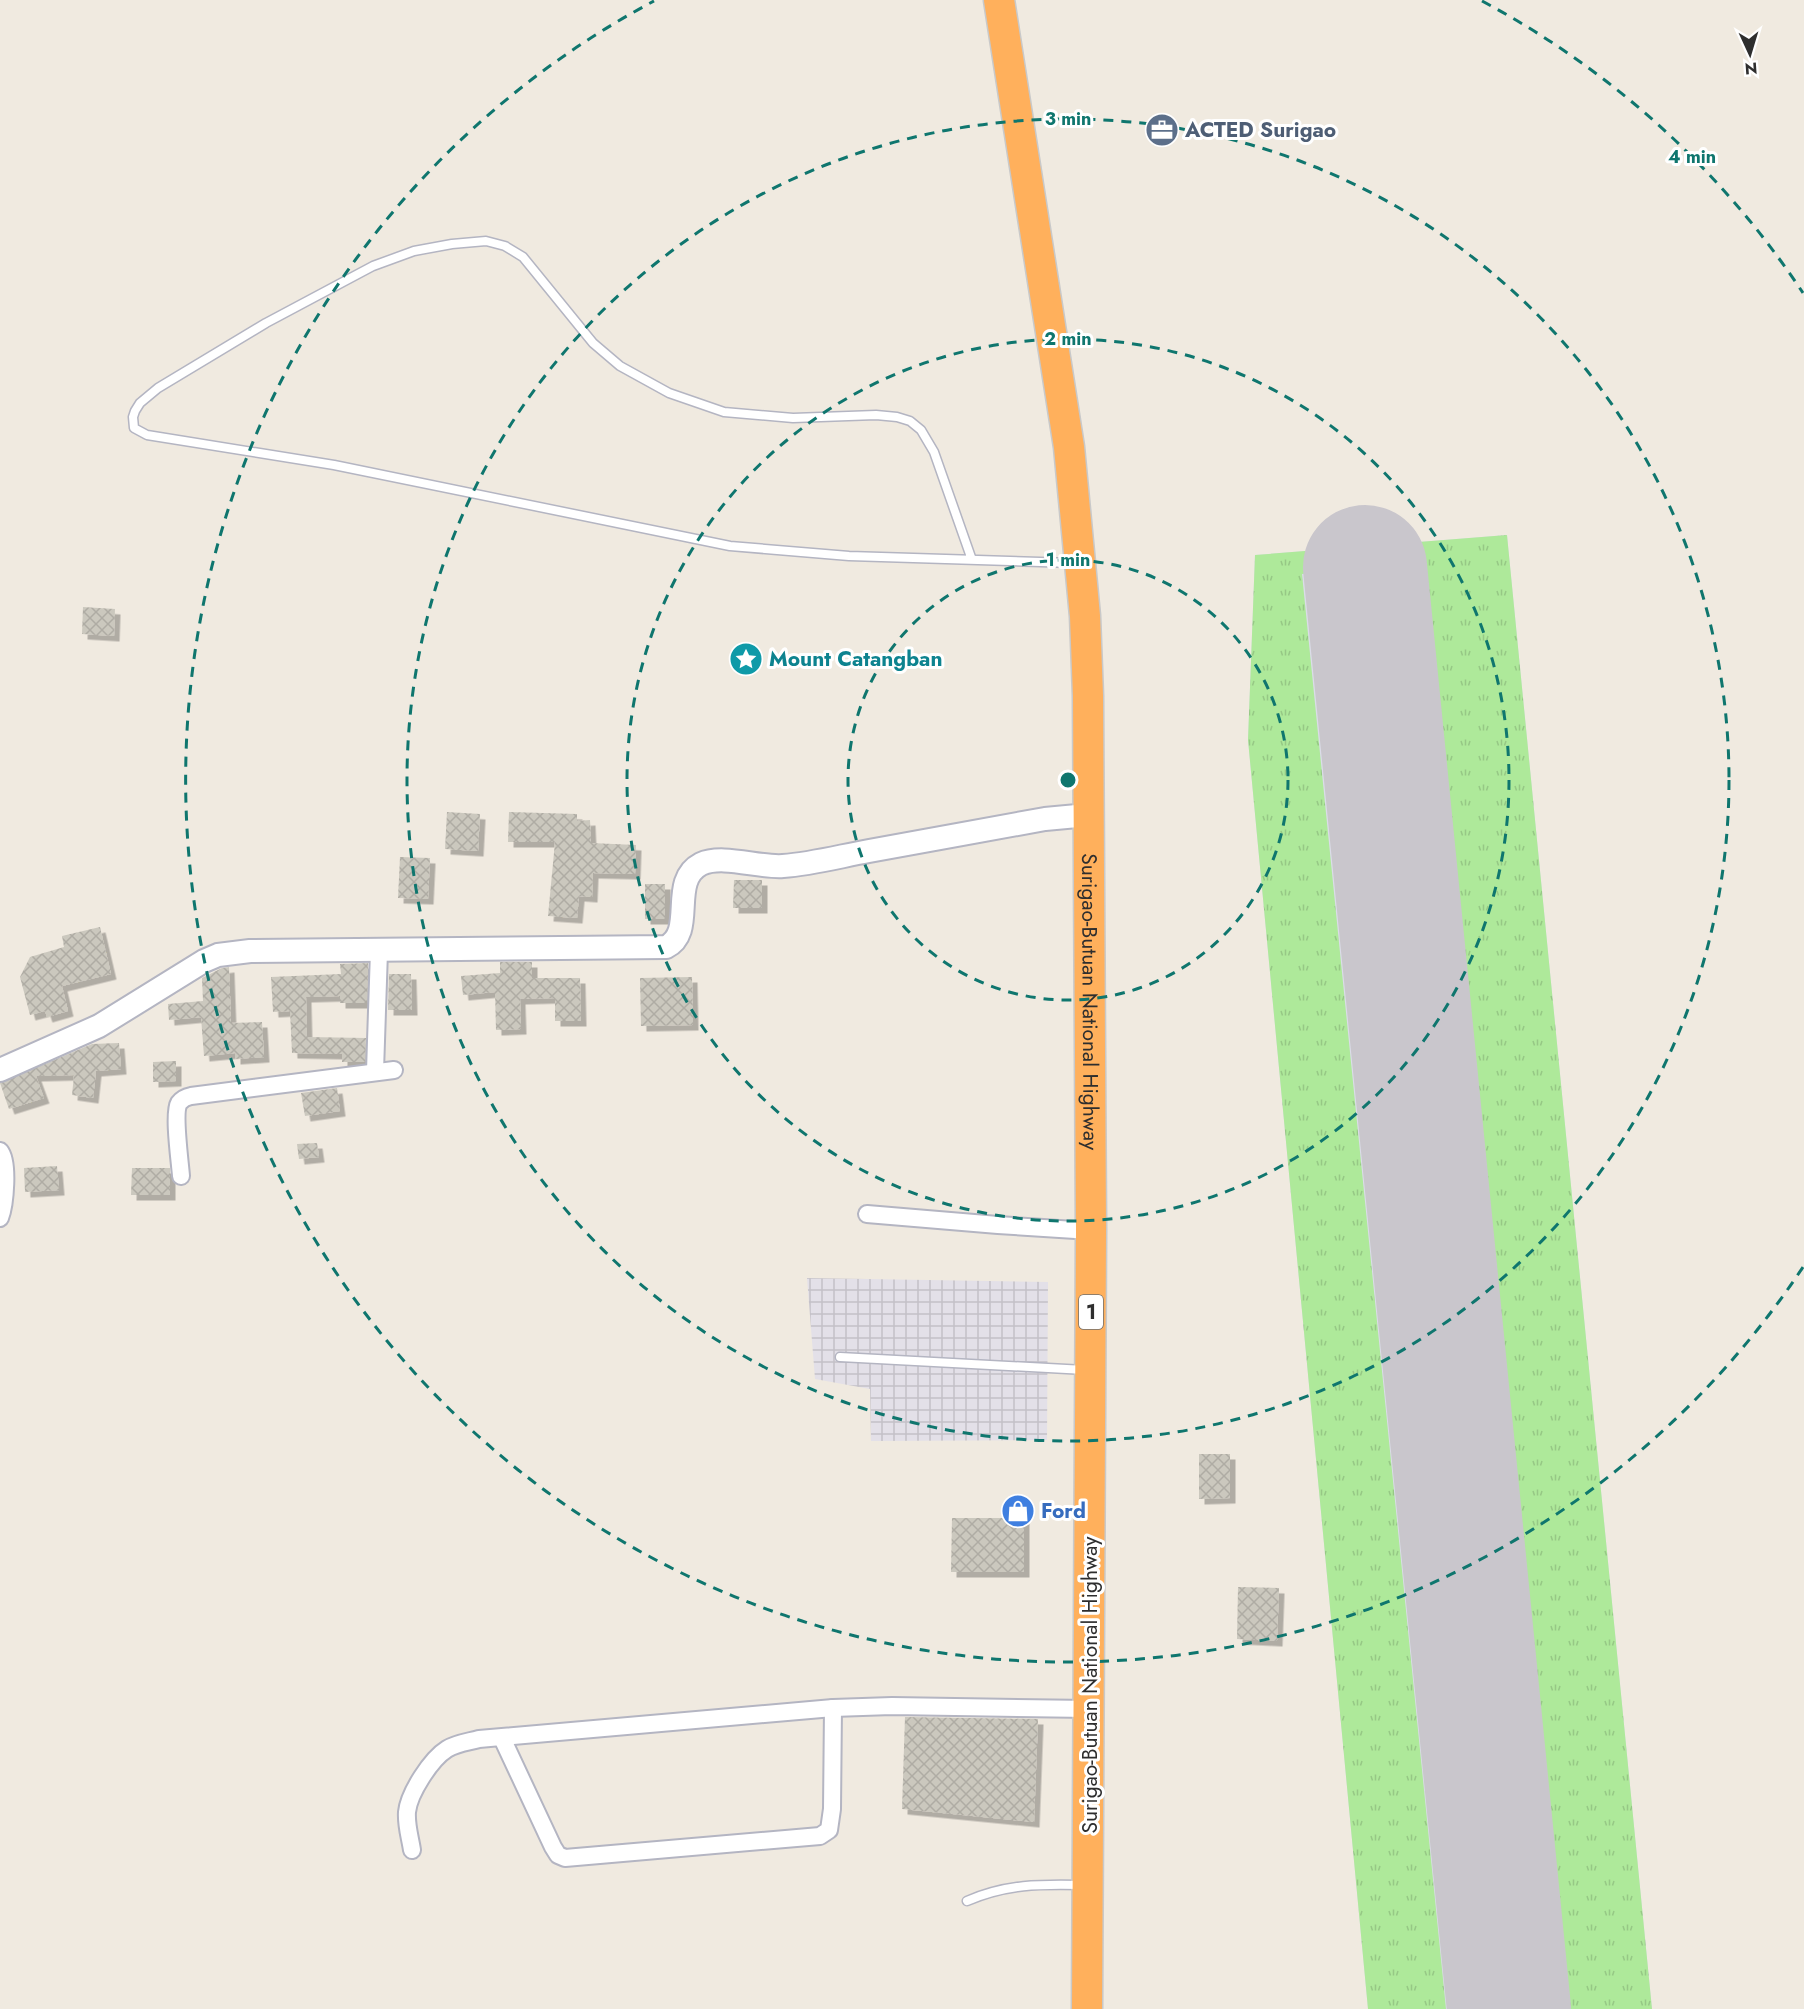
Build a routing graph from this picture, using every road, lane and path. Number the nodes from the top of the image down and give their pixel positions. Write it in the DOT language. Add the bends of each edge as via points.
graph roads {
  1 [pos="999,0"];
  2 [pos="972,560"];
  3 [pos="1080,564"];
  4 [pos="1088,815"];
  5 [pos="379,951"];
  6 [pos="0,1070"];
  7 [pos="394,1070"];
  8 [pos="375,1071"];
  9 [pos="0,1151"];
  10 [pos="181,1176"];
  11 [pos="867,1214"];
  12 [pos="0,1218"];
  13 [pos="1091,1231"];
  14 [pos="840,1358"];
  15 [pos="1091,1370"];
  16 [pos="833,1708"];
  17 [pos="1090,1709"];
  18 [pos="502,1738"];
  19 [pos="412,1850"];
  20 [pos="1088,1885"];
  21 [pos="967,1901"];
  22 [pos="1087,2009"];
  1 -- 3 [label="highway, Surigao-Butuan National Highway / 1" via="1069,447"];
  2 -- 2 [label="lane" via="849,556 730,546 334,465 147,435 134,428 133,417 140,404 158,388 266,323 373,266 414,251 486,241 523,257 593,343 620,366 669,393 724,412 793,418 876,415 910,422 921,430 934,452"];
  2 -- 3 [label="lane"];
  3 -- 4 [label="highway, Surigao-Butuan National Highway / 1" via="1088,685"];
  4 -- 5 [label="street" via="1045,819 784,866 710,861 690,874 683,893 680,932 673,944 666,947"];
  4 -- 13 [label="highway, Surigao-Butuan National Highway / 1"];
  5 -- 6 [label="street" via="250,951 218,955 99,1026"];
  5 -- 8 [label="street"];
  7 -- 8 [label="street"];
  8 -- 10 [label="street" via="183,1098 176,1114"];
  9 -- 12 [label="street" via="6,1166"];
  11 -- 13 [label="street"];
  13 -- 15 [label="highway, Surigao-Butuan National Highway / 1"];
  14 -- 15 [label="lane"];
  15 -- 17 [label="highway, Surigao-Butuan National Highway / 1"];
  16 -- 17 [label="street"];
  16 -- 18 [label="street"];
  16 -- 18 [label="street" via="829,1830 820,1836 777,1840 565,1858 553,1847"];
  17 -- 20 [label="highway, Surigao-Butuan National Highway / 1"];
  18 -- 19 [label="street" via="460,1743 436,1758 410,1797 407,1823"];
  20 -- 21 [label="lane" via="1004,1888"];
  20 -- 22 [label="highway, Surigao-Butuan National Highway / 1"];
}
